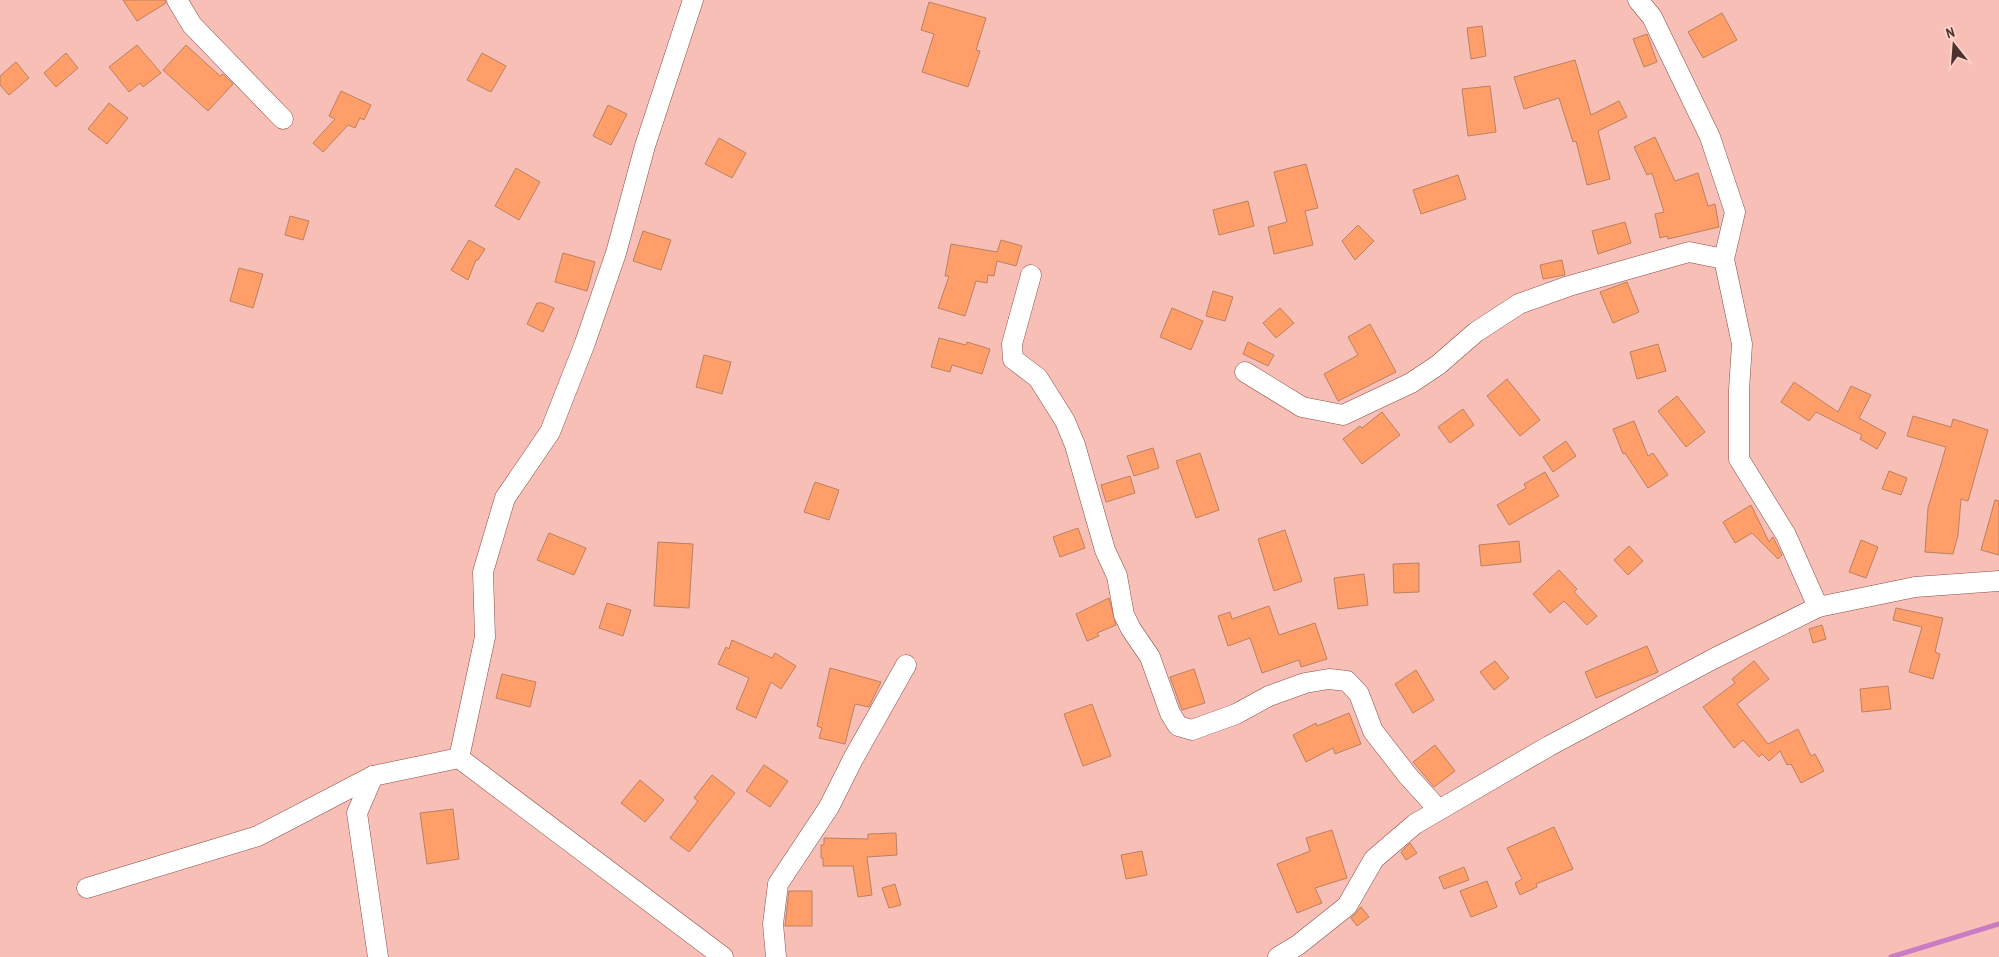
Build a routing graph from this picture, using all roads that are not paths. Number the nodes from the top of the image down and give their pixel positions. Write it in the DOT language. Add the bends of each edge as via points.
graph roads {
  1 [pos="177,0"];
  2 [pos="693,0"];
  3 [pos="1638,0"];
  4 [pos="283,119"];
  5 [pos="1724,259"];
  6 [pos="1031,275"];
  7 [pos="1244,372"];
  8 [pos="1999,581"];
  9 [pos="1818,607"];
  10 [pos="906,665"];
  11 [pos="459,758"];
  12 [pos="373,776"];
  13 [pos="1439,810"];
  14 [pos="87,888"];
  15 [pos="378,957"];
  16 [pos="723,957"];
  17 [pos="776,957"];
  18 [pos="1278,957"];
  1 -- 4 [label="street" via="192,25"];
  2 -- 11 [label="street" via="645,146 616,253 585,343 550,432 504,498 483,572 485,637"];
  3 -- 5 [label="street" via="1652,17 1710,137 1735,212"];
  5 -- 7 [label="street" via="1690,252 1605,275 1519,304 1476,332 1438,365 1343,415 1302,407"];
  5 -- 9 [label="street" via="1742,344 1739,459 1786,535"];
  6 -- 13 [label="street" via="1012,344 1013,359 1038,378 1065,421 1105,550 1117,576 1124,614 1150,657 1167,706 1178,726 1192,730 1305,683 1329,679 1347,681 1358,694 1373,731"];
  8 -- 9 [label="street" via="1914,587"];
  9 -- 13 [label="street" via="1549,746"];
  10 -- 17 [label="street" via="829,807 778,884 773,924"];
  11 -- 12 [label="street"];
  11 -- 16 [label="street"];
  12 -- 14 [label="street" via="258,836"];
  12 -- 15 [label="street" via="357,813"];
  13 -- 18 [label="street" via="1415,824 1374,859 1347,906"];
}
